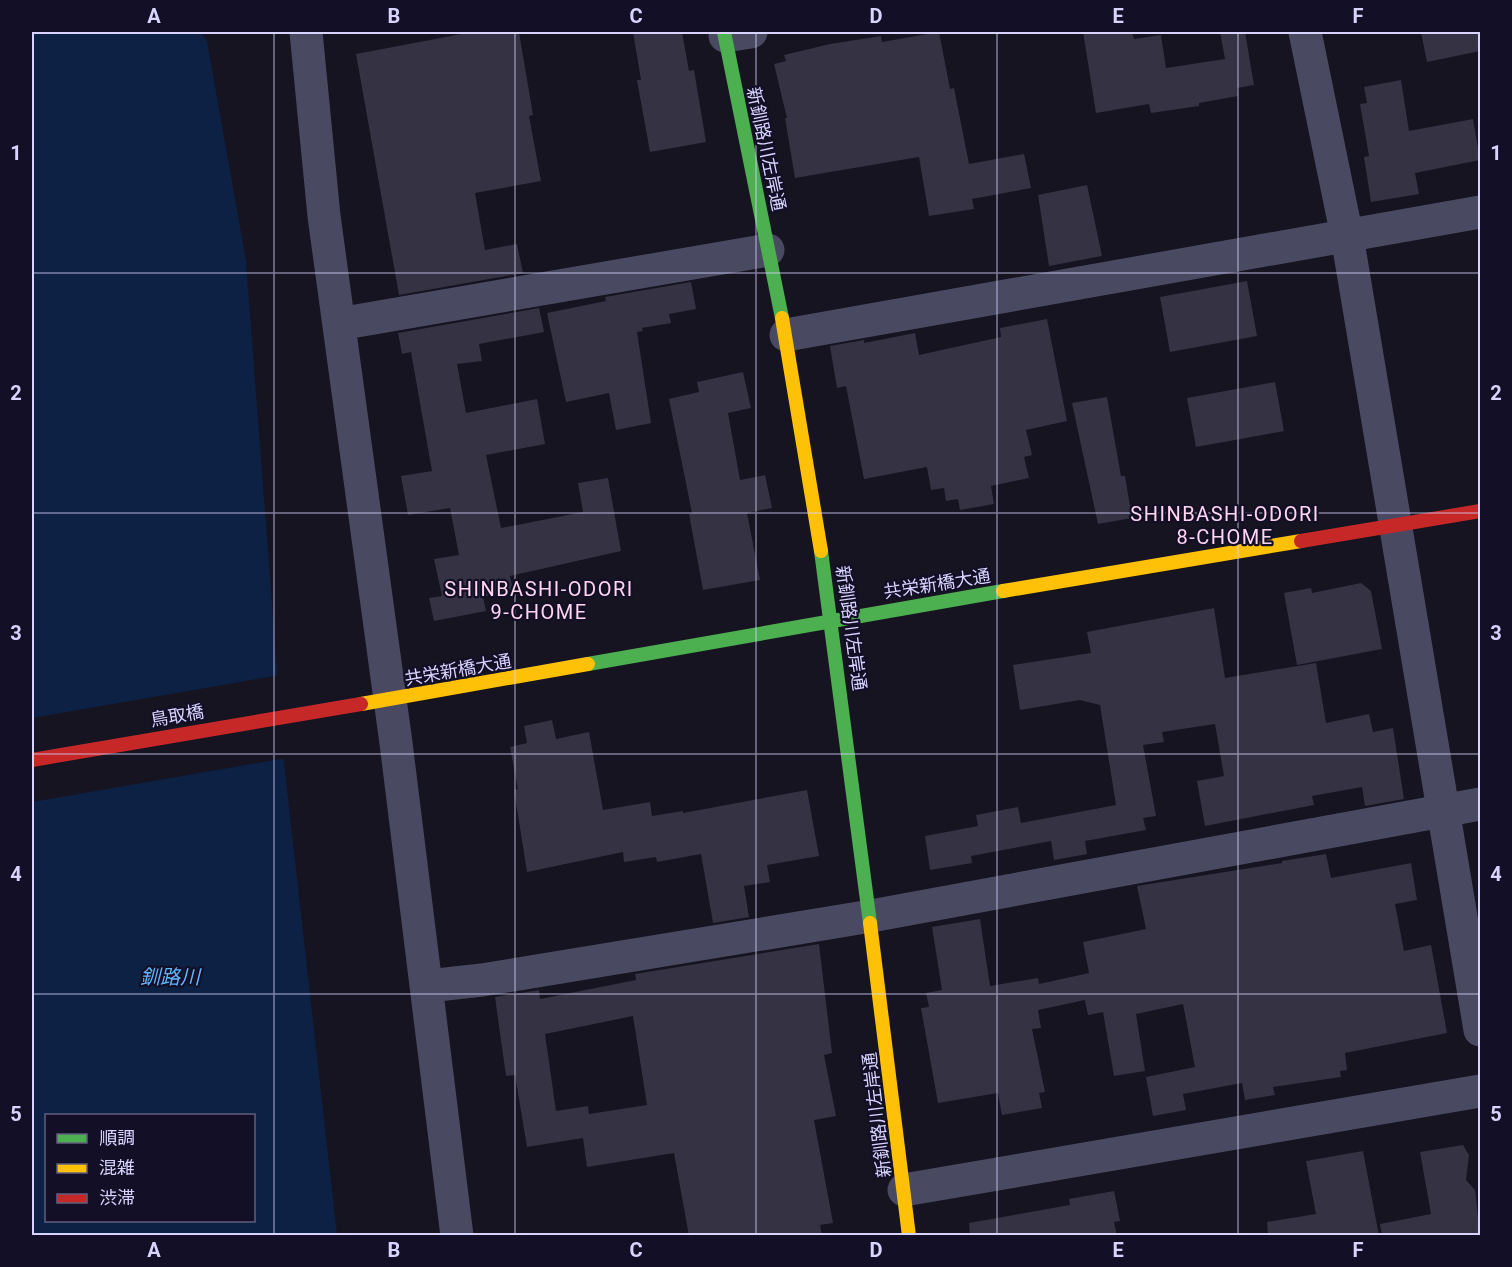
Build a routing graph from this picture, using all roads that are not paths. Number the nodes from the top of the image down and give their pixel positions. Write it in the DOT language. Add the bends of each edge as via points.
graph roads {
  1 [pos="306,32"];
  2 [pos="1305,32"];
  3 [pos="733,33"];
  4 [pos="1480,213"];
  5 [pos="1347,236"];
  6 [pos="768,249"];
  7 [pos="339,324"];
  8 [pos="786,335"];
  9 [pos="1480,511"];
  10 [pos="1398,527"];
  11 [pos="832,620"];
  12 [pos="390,700"];
  13 [pos="329,708"];
  14 [pos="32,760"];
  15 [pos="1480,804"];
  16 [pos="1442,810"];
  17 [pos="871,916"];
  18 [pos="428,986"];
  19 [pos="1480,1030"];
  20 [pos="1480,1091"];
  21 [pos="904,1190"];
  22 [pos="457,1236"];
  23 [pos="909,1236"];
  1 -- 7 [label="street"];
  2 -- 5 [label="street"];
  3 -- 6 [label="street, 新釧路川左岸通"];
  4 -- 5 [label="street"];
  5 -- 8 [label="street"];
  5 -- 10 [label="street"];
  6 -- 7 [label="street"];
  6 -- 8 [label="street, 新釧路川左岸通"];
  7 -- 12 [label="street"];
  8 -- 11 [label="street, 新釧路川左岸通"];
  9 -- 10 [label="street, 共栄新橋大通"];
  10 -- 11 [label="street, 共栄新橋大通"];
  10 -- 16 [label="street"];
  11 -- 12 [label="street, 共栄新橋大通"];
  11 -- 17 [label="street, 新釧路川左岸通"];
  12 -- 13 [label="street, 共栄新橋大通"];
  12 -- 18 [label="street"];
  13 -- 14 [label="street, 鳥取橋"];
  15 -- 16 [label="street"];
  16 -- 17 [label="street"];
  16 -- 19 [label="street"];
  17 -- 18 [label="street"];
  17 -- 21 [label="street, 新釧路川左岸通"];
  18 -- 22 [label="street"];
  20 -- 21 [label="street"];
  21 -- 23 [label="street, 新釧路川左岸通"];
}
